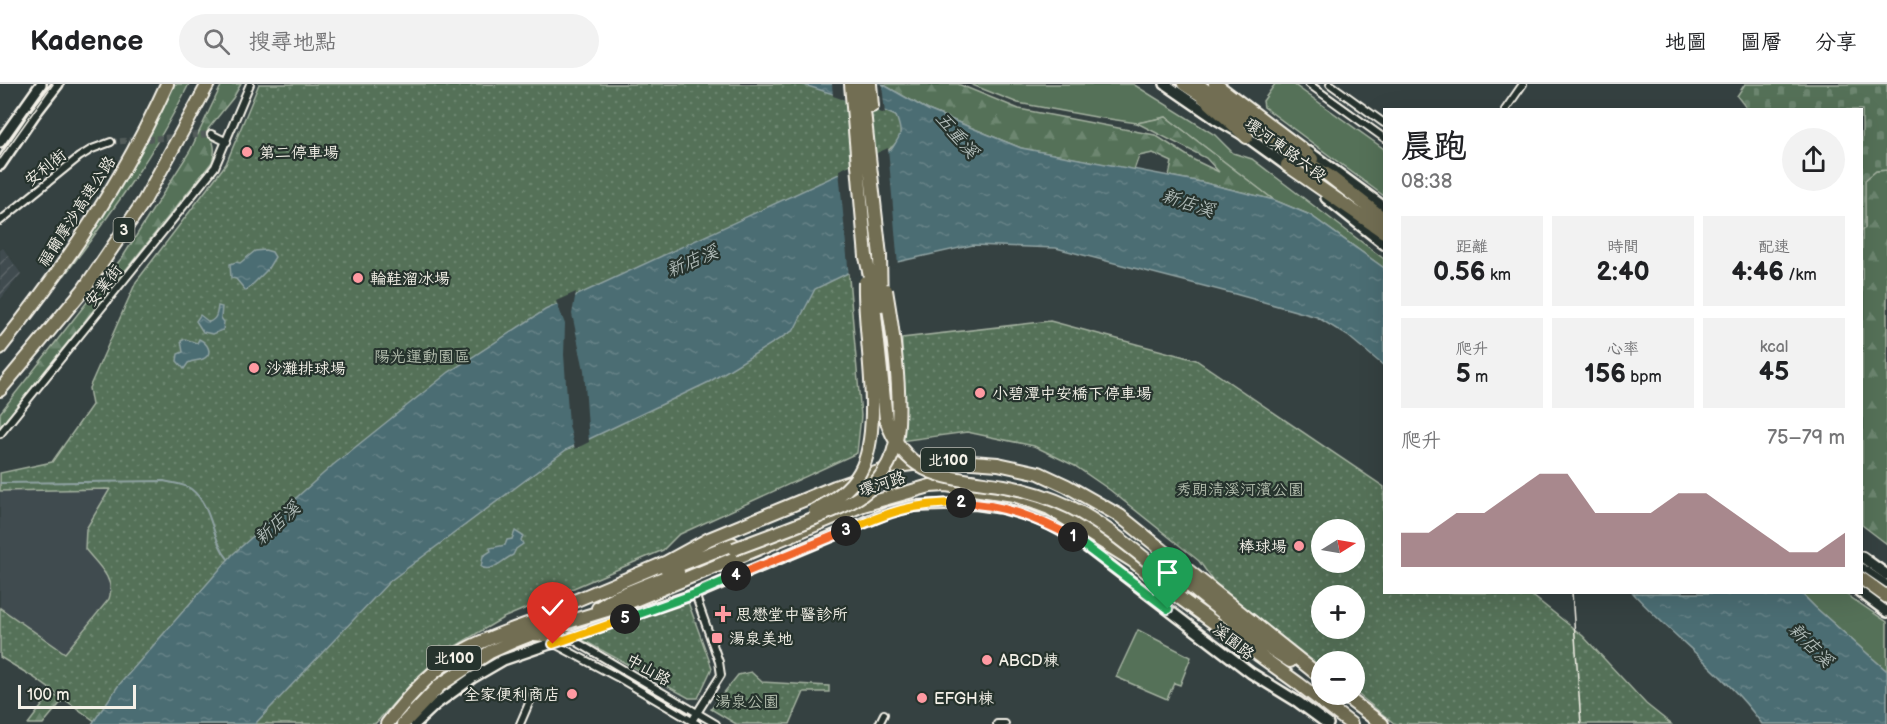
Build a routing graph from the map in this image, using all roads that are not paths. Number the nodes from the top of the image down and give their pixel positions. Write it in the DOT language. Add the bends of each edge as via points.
graph roads {
  1 [pos="41,84"];
  2 [pos="58,84"];
  3 [pos="167,84"];
  4 [pos="208,84"];
  5 [pos="250,84"];
  6 [pos="844,84"];
  7 [pos="851,84"];
  8 [pos="861,84"];
  9 [pos="870,84"];
  10 [pos="1165,84"];
  11 [pos="1184,84"];
  12 [pos="1197,84"];
  13 [pos="1215,84"];
  14 [pos="1221,84"];
  15 [pos="1309,84"];
  16 [pos="1330,84"];
  17 [pos="1523,84"];
  18 [pos="1506,108"];
  19 [pos="1383,122"];
  20 [pos="211,134"];
  21 [pos="1247,137"];
  22 [pos="1383,137"];
  23 [pos="0,142"];
  24 [pos="111,142"];
  25 [pos="227,142"];
  26 [pos="0,165"];
  27 [pos="1287,165"];
  28 [pos="1328,175"];
  29 [pos="861,202"];
  30 [pos="1383,206"];
  31 [pos="876,209"];
  32 [pos="1383,218"];
  33 [pos="0,221"];
  34 [pos="1383,231"];
  35 [pos="1383,236"];
  36 [pos="1383,243"];
  37 [pos="866,256"];
  38 [pos="880,256"];
  39 [pos="0,348"];
  40 [pos="22,365"];
  41 [pos="0,390"];
  42 [pos="0,399"];
  43 [pos="0,434"];
  44 [pos="709,539"];
  45 [pos="733,547"];
  46 [pos="1863,558"];
  47 [pos="1863,568"];
  48 [pos="1887,574"];
  49 [pos="1863,575"];
  50 [pos="1863,580"];
  51 [pos="1887,584"];
  52 [pos="1184,586"];
  53 [pos="1863,586"];
  54 [pos="1887,591"];
  55 [pos="695,594"];
  56 [pos="1863,594"];
  57 [pos="1887,597"];
  58 [pos="1887,603"];
  59 [pos="1887,612"];
  60 [pos="584,617"];
  61 [pos="509,631"];
  62 [pos="547,632"];
  63 [pos="532,633"];
  64 [pos="568,638"];
  65 [pos="466,650"];
  66 [pos="1311,671"];
  67 [pos="1311,673"];
  68 [pos="1299,684"];
  69 [pos="533,694"];
  70 [pos="1356,705"];
  71 [pos="698,712"];
  72 [pos="884,714"];
  73 [pos="694,723"];
  74 [pos="387,724"];
  75 [pos="404,724"];
  76 [pos="415,724"];
  77 [pos="520,724"];
  78 [pos="716,724"];
  79 [pos="879,724"];
  80 [pos="997,724"];
  81 [pos="1005,724"];
  82 [pos="1328,724"];
  83 [pos="1351,724"];
  84 [pos="1382,724"];
  1 -- 23 [label="street"];
  2 -- 26 [label="street"];
  3 -- 39 [label="highway, 福爾摩沙高速公路 / 3" via="116,183 59,271"];
  4 -- 40 [label="highway, 3" via="144,201 84,289"];
  5 -- 25 [label="street, 安業街"];
  6 -- 29 [label="highway" via="853,173"];
  7 -- 29 [label="highway"];
  8 -- 31 [label="highway"];
  9 -- 31 [label="highway"];
  10 -- 21 [label="street, 環河東路六段"];
  11 -- 21 [label="highway"];
  12 -- 28 [label="highway"];
  13 -- 28 [label="highway" via="1300,148"];
  14 -- 30 [label="street, 環河東路六段"];
  15 -- 22 [label="street"];
  16 -- 19 [label="street"];
  17 -- 18 [label="street"];
  20 -- 25 [label="street"];
  21 -- 27 [label="street, 環河東路六段"];
  24 -- 33 [label="street, 安利街" via="79,157"];
  25 -- 43 [label="street, 安業街" via="215,167"];
  27 -- 34 [label="highway"];
  27 -- 35 [label="street"];
  27 -- 36 [label="street, 環河東路六段"];
  28 -- 32 [label="highway"];
  29 -- 37 [label="highway"];
  31 -- 38 [label="highway"];
  37 -- 45 [label="highway, bridge" via="864,302 872,431 865,461 852,483 827,504"];
  37 -- 52 [label="highway, bridge" via="886,419 891,434 910,460 937,475 1020,489 1071,507"];
  38 -- 45 [label="highway, bridge" via="894,345 898,412 889,462 867,491 846,505"];
  38 -- 52 [label="highway, bridge" via="881,316 891,413 902,440 912,452 933,467 1031,485 1062,496 1114,528"];
  40 -- 41 [label="highway, 3"];
  40 -- 42 [label="highway"];
  44 -- 62 [label="highway, 環河路 / 北100" via="667,562 541,615"];
  44 -- 65 [label="highway" via="533,612"];
  44 -- 66 [label="highway, 環河路 / 北100" via="896,466 946,460 998,464 1039,473 1119,516"];
  45 -- 60 [label="highway" via="616,597"];
  45 -- 62 [label="highway" via="585,604"];
  46 -- 48 [label="street"];
  47 -- 51 [label="street"];
  49 -- 54 [label="highway"];
  50 -- 57 [label="highway"];
  52 -- 67 [label="highway" via="1257,640"];
  52 -- 68 [label="highway"];
  53 -- 58 [label="street"];
  55 -- 64 [label="street, 溪園路"];
  55 -- 71 [label="street" via="721,675"];
  55 -- 82 [label="street, 溪園路" via="889,512 951,503 1002,508 1030,516 1077,539 1251,673"];
  56 -- 59 [label="street"];
  60 -- 62 [label="highway, 環河路 / 北100"];
  60 -- 68 [label="highway, 環河路 / 北100" via="863,505 930,486 960,486 1014,495 1049,508 1133,561"];
  61 -- 62 [label="highway, 環河路 / 北100"];
  61 -- 63 [label="highway"];
  61 -- 65 [label="highway, 環河路 / 北100"];
  62 -- 63 [label="highway, 環河路 / 北100"];
  62 -- 64 [label="highway"];
  62 -- 73 [label="street, 中山路"];
  62 -- 76 [label="street" via="472,678"];
  63 -- 75 [label="highway, 環河路 / 北100" via="490,652 440,685"];
  64 -- 71 [label="street, 中山路"];
  65 -- 74 [label="highway, 環河路 / 北100" via="427,679"];
  68 -- 83 [label="highway, 環河路 / 北100"];
  69 -- 77 [label="street"];
  70 -- 84 [label="highway"];
  71 -- 73 [label="street"];
  71 -- 78 [label="street, 中山路"];
  72 -- 79 [label="street"];
  80 -- 81 [label="street"];
}
